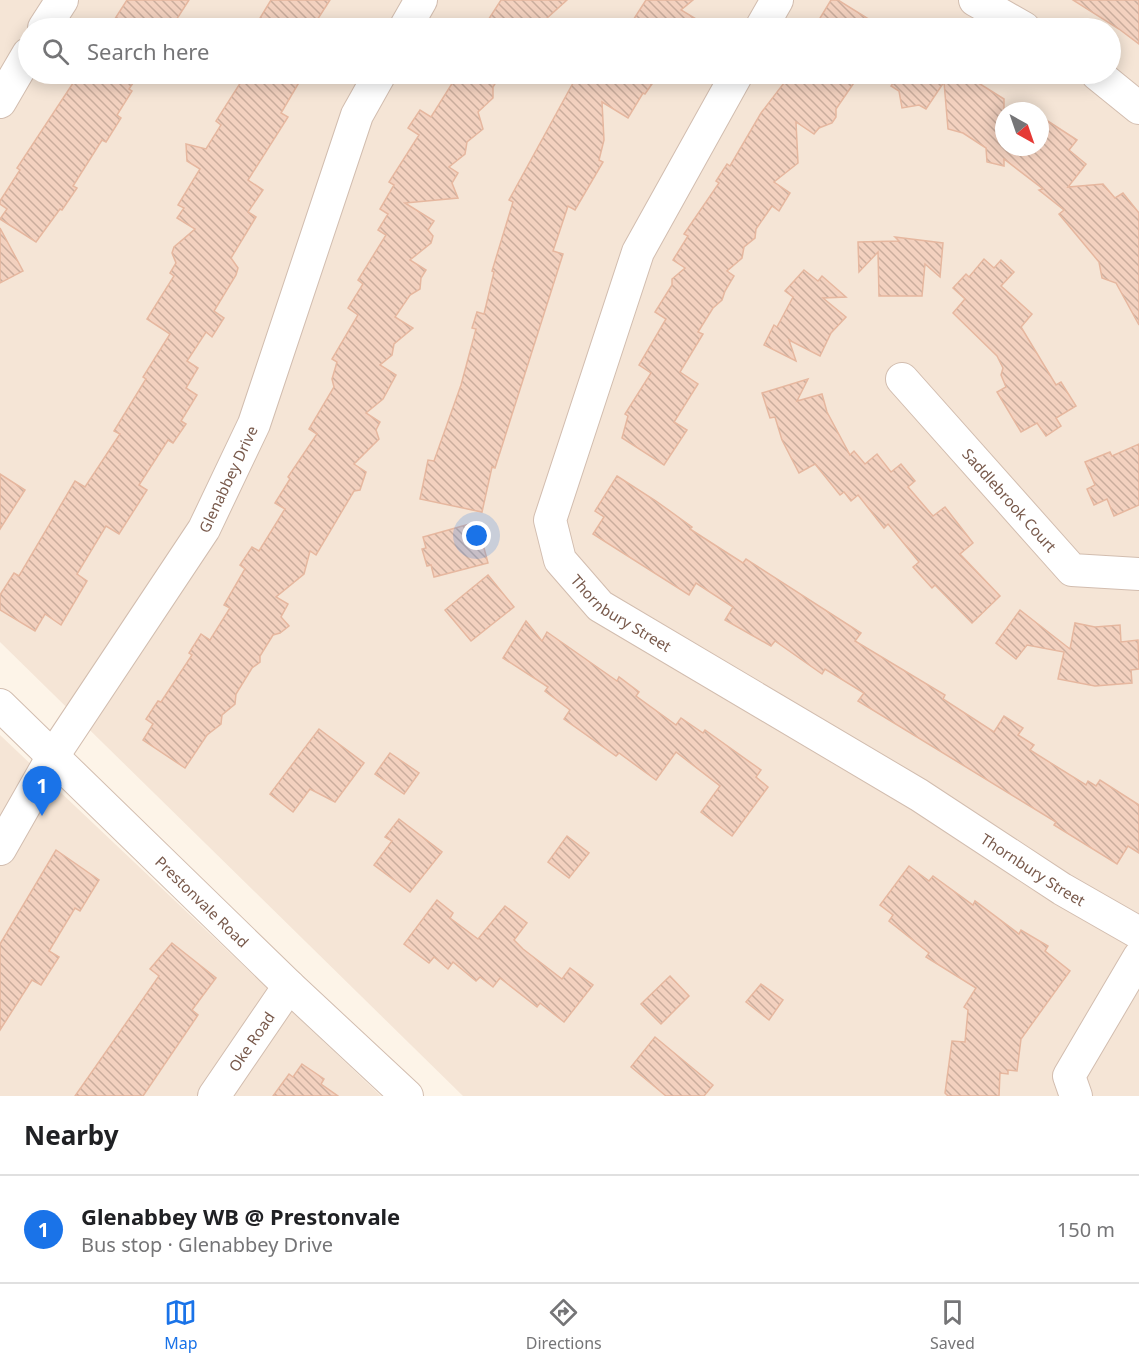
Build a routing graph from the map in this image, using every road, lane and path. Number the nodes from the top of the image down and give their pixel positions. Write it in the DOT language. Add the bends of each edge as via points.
graph roads {
  1 [pos="62,0"];
  2 [pos="421,0"];
  3 [pos="777,0"];
  4 [pos="975,0"];
  5 [pos="50,18"];
  6 [pos="411,18"];
  7 [pos="767,18"];
  8 [pos="1006,18"];
  9 [pos="18,71"];
  10 [pos="374,84"];
  11 [pos="731,84"];
  12 [pos="1109,84"];
  13 [pos="0,102"];
  14 [pos="1139,108"];
  15 [pos="902,379"];
  16 [pos="1139,574"];
  17 [pos="0,705"];
  18 [pos="53,756"];
  19 [pos="0,849"];
  20 [pos="1139,933"];
  21 [pos="1139,957"];
  22 [pos="289,986"];
  23 [pos="214,1096"];
  24 [pos="407,1096"];
  25 [pos="1076,1096"];
  1 -- 5 [label="street"];
  2 -- 6 [label="street"];
  3 -- 7 [label="street"];
  4 -- 8 [label="street"];
  9 -- 13 [label="street"];
  10 -- 18 [label="street, Glenabbey Drive" via="357,114 254,424 204,529"];
  11 -- 20 [label="street, Thornbury Street" via="638,252 550,520 560,560 600,606 919,795 1062,889"];
  12 -- 14 [label="street"];
  15 -- 16 [label="street, Saddlebrook Court" via="1072,570"];
  17 -- 18 [label="street, Prestonvale Road"];
  18 -- 19 [label="street, Glenabbey Drive"];
  18 -- 22 [label="street, Prestonvale Road"];
  21 -- 25 [label="street" via="1069,1076"];
  22 -- 23 [label="street, Oke Road"];
  22 -- 24 [label="street, Prestonvale Road"];
}
